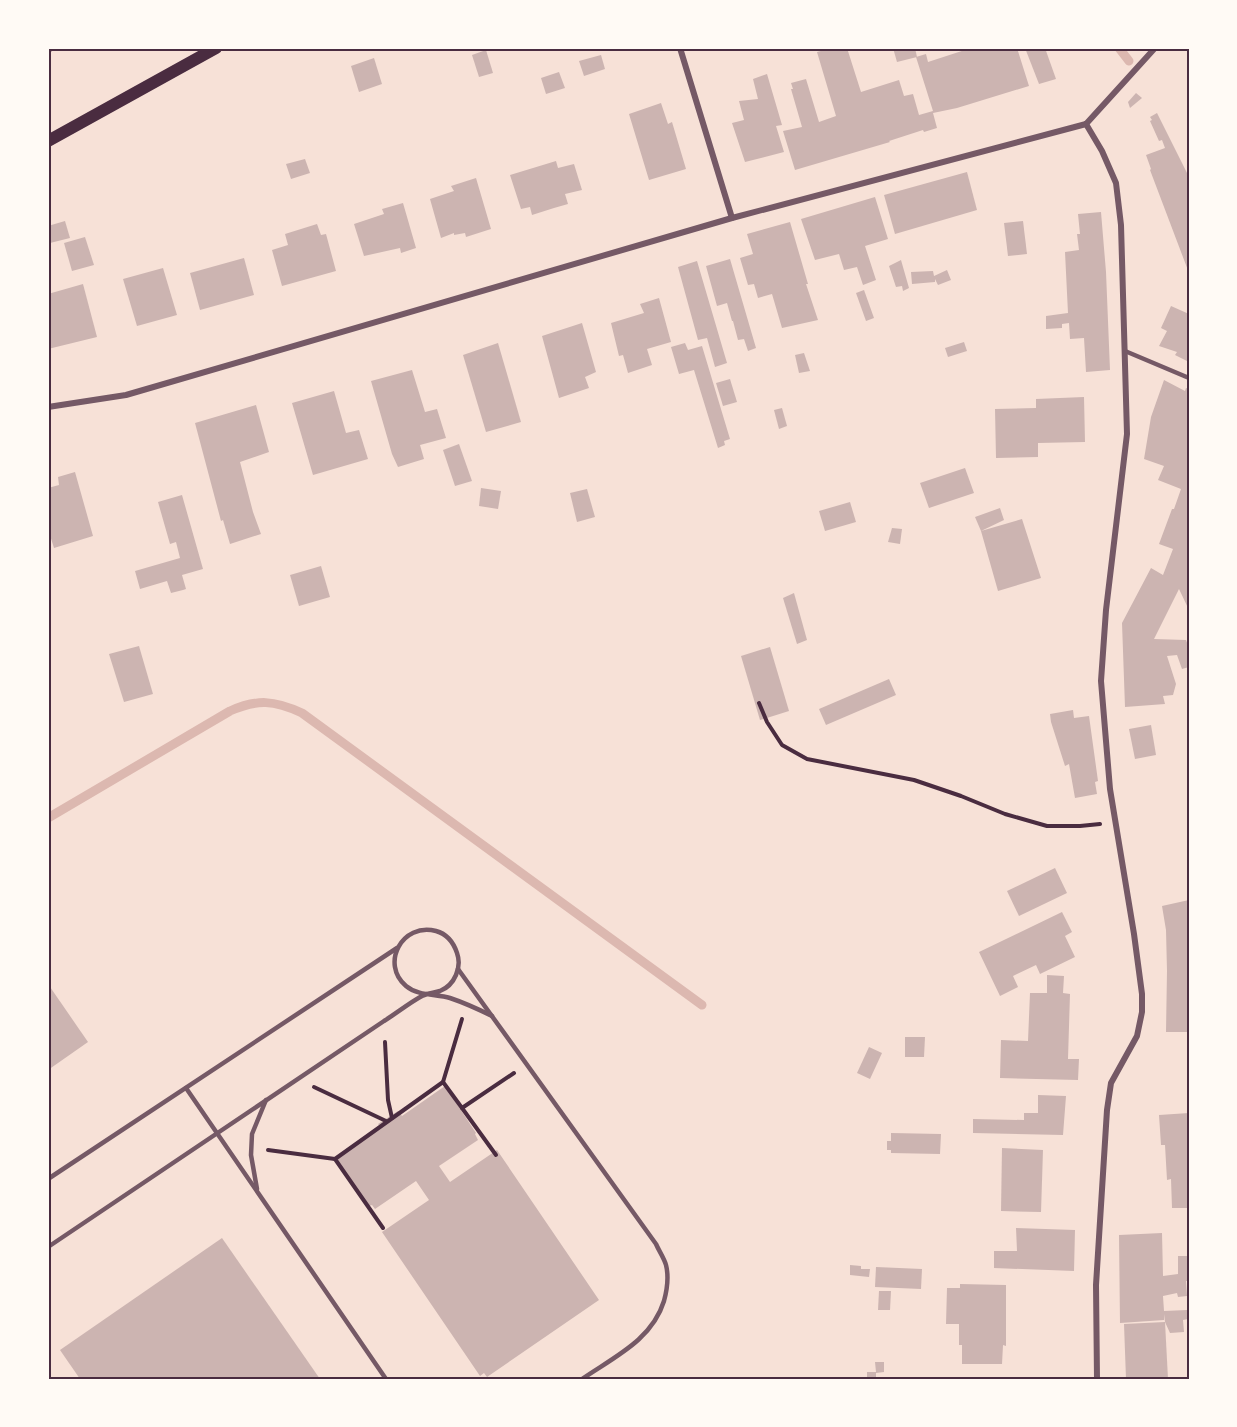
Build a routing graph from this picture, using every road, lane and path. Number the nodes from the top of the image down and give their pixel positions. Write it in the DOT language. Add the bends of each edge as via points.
graph roads {
  1 [pos="53,48"];
  2 [pos="216,48"];
  3 [pos="680,48"];
  4 [pos="1155,48"];
  5 [pos="48,51"];
  6 [pos="1086,124"];
  7 [pos="48,141"];
  8 [pos="732,218"];
  9 [pos="1125,351"];
  10 [pos="1189,378"];
  11 [pos="48,407"];
  12 [pos="759,703"];
  13 [pos="1115,823"];
  14 [pos="397,948"];
  15 [pos="458,969"];
  16 [pos="425,994"];
  17 [pos="466,1004"];
  18 [pos="492,1016"];
  19 [pos="384,1021"];
  20 [pos="526,1064"];
  21 [pos="297,1079"];
  22 [pos="443,1082"];
  23 [pos="186,1088"];
  24 [pos="267,1100"];
  25 [pos="462,1108"];
  26 [pos="392,1118"];
  27 [pos="387,1122"];
  28 [pos="217,1132"];
  29 [pos="251,1148"];
  30 [pos="496,1155"];
  31 [pos="335,1159"];
  32 [pos="48,1179"];
  33 [pos="258,1192"];
  34 [pos="383,1228"];
  35 [pos="48,1247"];
  36 [pos="386,1379"];
  37 [pos="582,1379"];
  38 [pos="1097,1379"];
  1 -- 5 [label="path"];
  2 -- 7 [label="main road"];
  3 -- 8 [label="street"];
  4 -- 6 [label="street"];
  6 -- 8 [label="street"];
  6 -- 9 [label="street" via="1116,183"];
  8 -- 11 [label="street" via="126,395"];
  9 -- 10 [label="lane"];
  9 -- 13 [label="street" via="1127,434 1101,681"];
  12 -- 13 [label="path" via="782,745 807,759 914,780 1047,826"];
  13 -- 38 [label="street" via="1134,934 1142,1012 1137,1036 1111,1083 1107,1110 1096,1285"];
  14 -- 15 [label="lane" via="417,930 442,933 454,945"];
  14 -- 16 [label="lane" via="397,975 405,986"];
  14 -- 23 [label="lane"];
  15 -- 16 [label="lane" via="452,982 442,990"];
  15 -- 18 [label="lane"];
  16 -- 17 [label="lane"];
  16 -- 19 [label="lane"];
  17 -- 18 [label="lane"];
  17 -- 22 [label="path"];
  18 -- 20 [label="lane"];
  19 -- 21 [label="lane"];
  19 -- 26 [label="path"];
  20 -- 25 [label="path"];
  20 -- 37 [label="lane" via="656,1244 666,1266 668,1288 652,1327"];
  21 -- 24 [label="lane"];
  21 -- 27 [label="path"];
  22 -- 25 [label="path"];
  22 -- 26 [label="path"];
  23 -- 28 [label="lane"];
  23 -- 32 [label="lane"];
  24 -- 28 [label="lane"];
  24 -- 29 [label="lane" via="252,1134"];
  25 -- 30 [label="path"];
  26 -- 27 [label="path"];
  27 -- 31 [label="path"];
  28 -- 33 [label="lane"];
  28 -- 35 [label="lane"];
  29 -- 31 [label="path"];
  29 -- 33 [label="lane"];
  31 -- 34 [label="path"];
  33 -- 36 [label="lane"];
}
